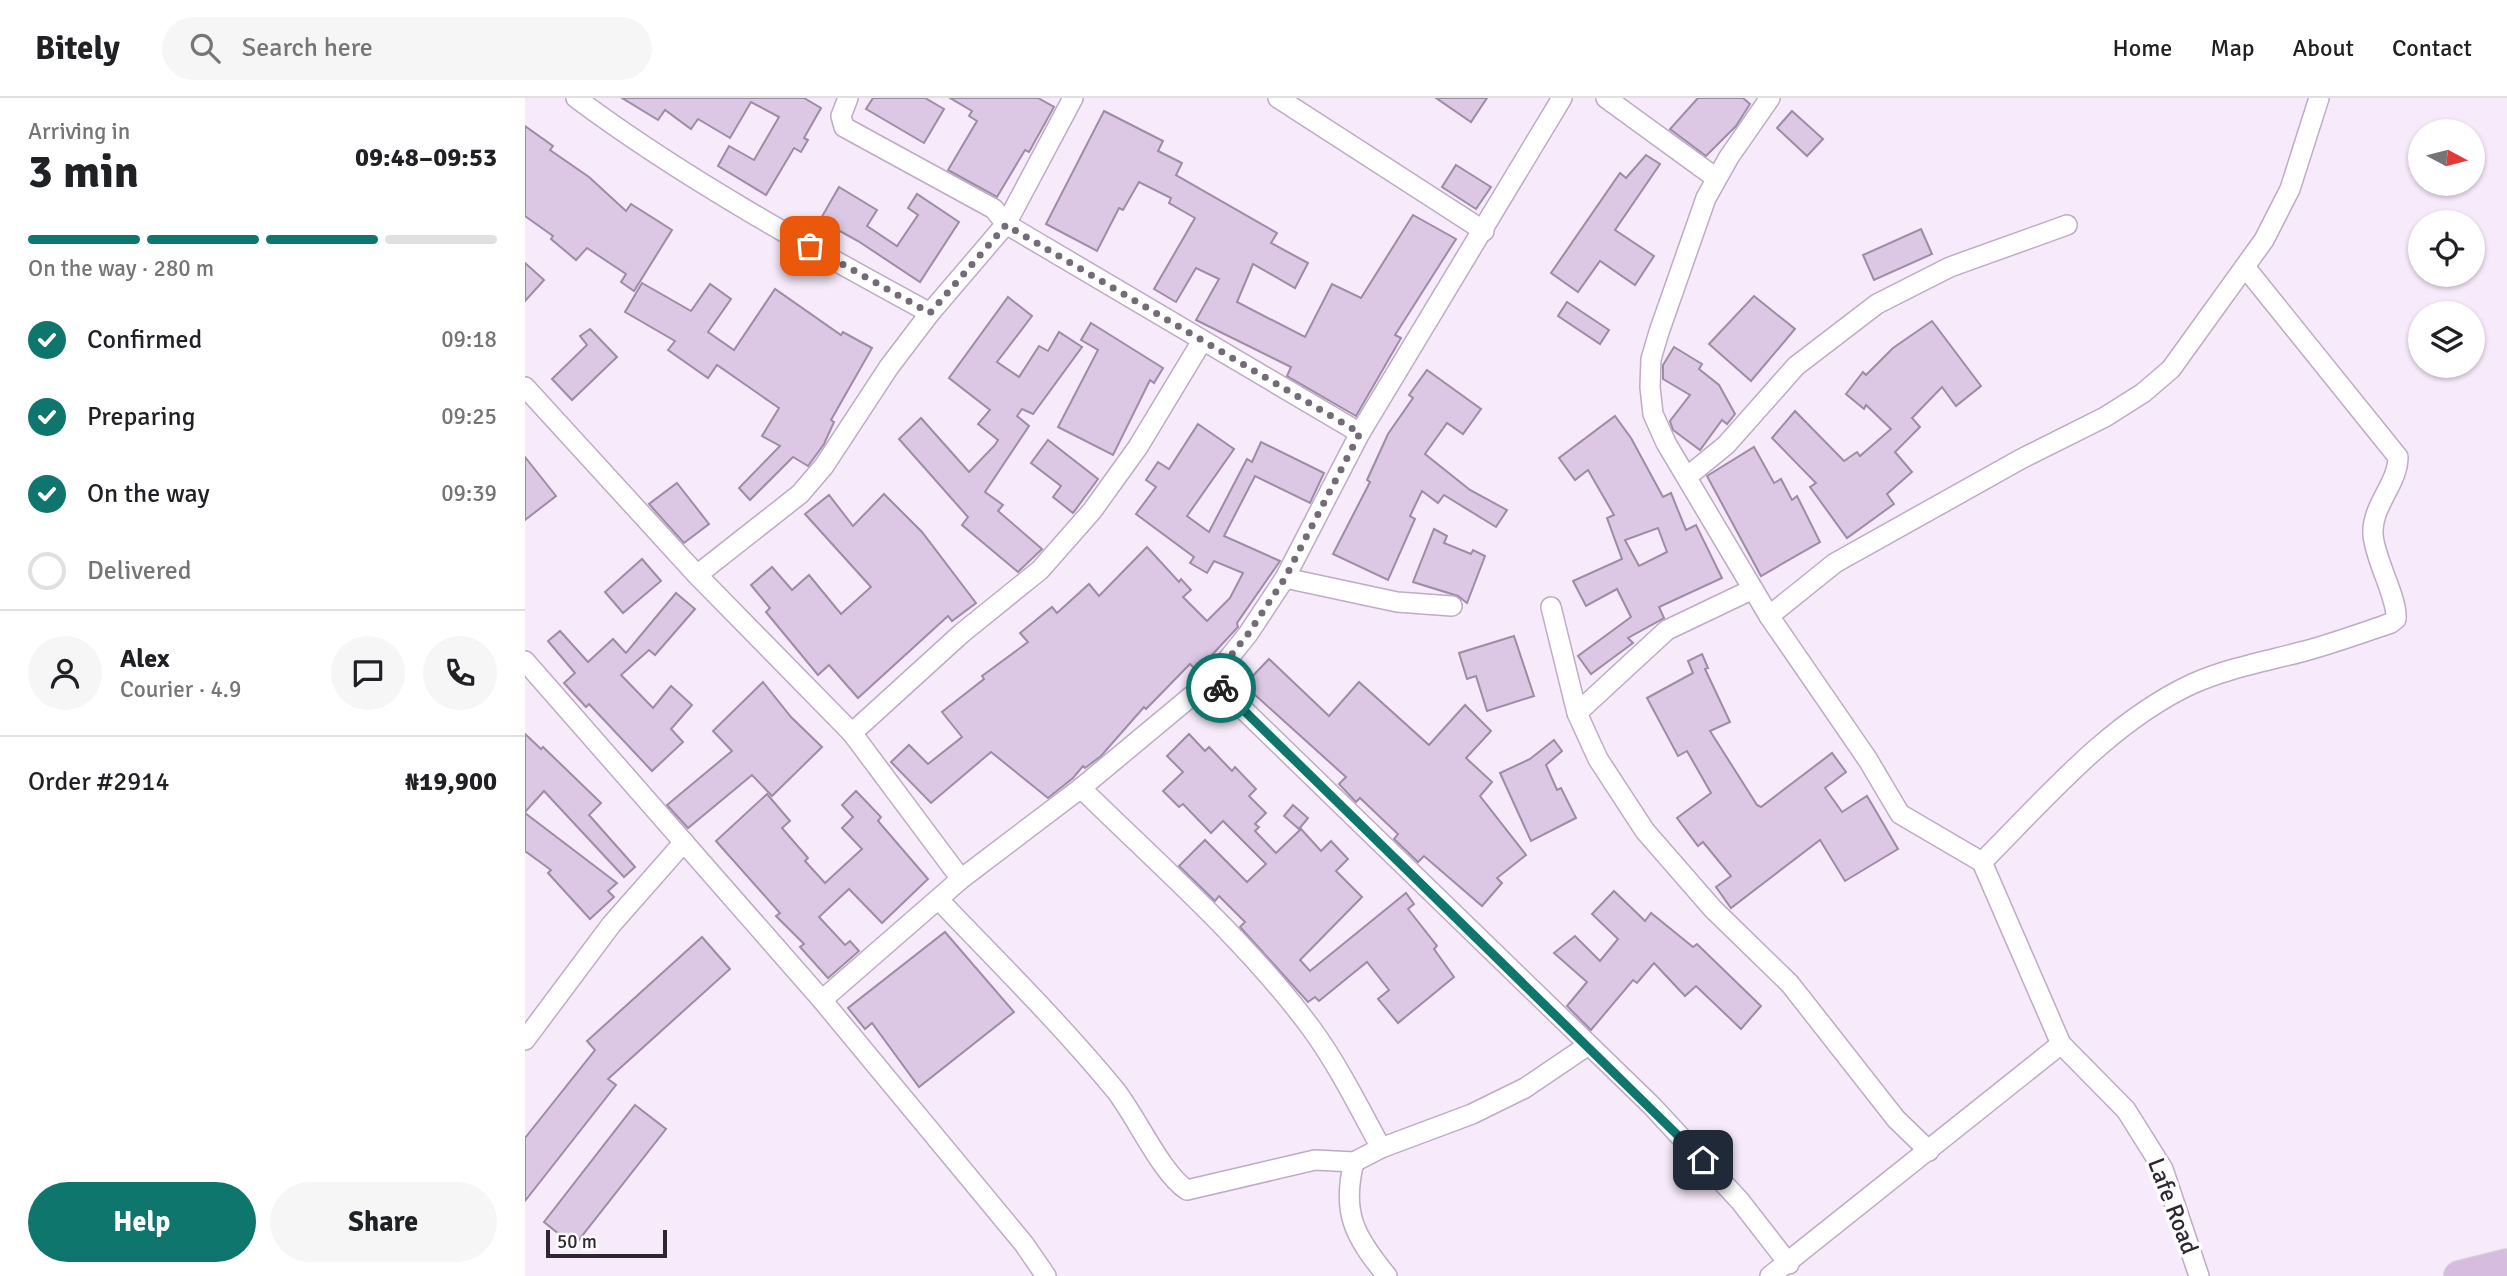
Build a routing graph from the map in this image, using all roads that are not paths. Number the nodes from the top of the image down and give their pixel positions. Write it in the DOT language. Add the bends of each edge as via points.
graph roads {
  1 [pos="576,98"];
  2 [pos="848,98"];
  3 [pos="1073,98"];
  4 [pos="1279,98"];
  5 [pos="1562,98"];
  6 [pos="1606,98"];
  7 [pos="1770,98"];
  8 [pos="2319,98"];
  9 [pos="1716,178"];
  10 [pos="1006,225"];
  11 [pos="2067,225"];
  12 [pos="1484,231"];
  13 [pos="2245,267"];
  14 [pos="930,313"];
  15 [pos="1202,341"];
  16 [pos="525,387"];
  17 [pos="1360,433"];
  18 [pos="1688,476"];
  19 [pos="697,575"];
  20 [pos="1285,578"];
  21 [pos="1753,589"];
  22 [pos="1452,606"];
  23 [pos="1551,607"];
  24 [pos="1769,616"];
  25 [pos="525,661"];
  26 [pos="1212,679"];
  27 [pos="1577,713"];
  28 [pos="852,733"];
  29 [pos="1081,788"];
  30 [pos="684,842"];
  31 [pos="1982,862"];
  32 [pos="961,879"];
  33 [pos="939,900"];
  34 [pos="822,1000"];
  35 [pos="525,1040"];
  36 [pos="2061,1044"];
  37 [pos="1587,1046"];
  38 [pos="1381,1148"];
  39 [pos="1929,1151"];
  40 [pos="1354,1162"];
  41 [pos="1789,1264"];
  42 [pos="2507,1264"];
  43 [pos="1046,1276"];
  44 [pos="1387,1276"];
  45 [pos="1770,1276"];
  46 [pos="2199,1276"];
  47 [pos="2459,1276"];
  1 -- 14 [label="street" via="731,199"];
  2 -- 10 [label="street" via="841,116 844,127 994,209"];
  3 -- 10 [label="street"];
  4 -- 12 [label="street"];
  5 -- 12 [label="street"];
  6 -- 9 [label="street"];
  7 -- 9 [label="street"];
  8 -- 13 [label="street" via="2290,189"];
  9 -- 18 [label="street" via="1651,359 1653,414"];
  10 -- 14 [label="street"];
  10 -- 15 [label="street"];
  11 -- 18 [label="street" via="1950,267 1877,304 1796,366 1725,445"];
  12 -- 17 [label="street"];
  13 -- 24 [label="street" via="2171,369 2143,393 1835,563"];
  13 -- 31 [label="street" via="2398,457 2373,533 2396,619 2305,651 2221,673 2169,696 2092,755"];
  14 -- 19 [label="street" via="800,494"];
  15 -- 17 [label="street"];
  15 -- 28 [label="street" via="1092,512 1040,570"];
  16 -- 19 [label="street"];
  17 -- 20 [label="street"];
  18 -- 21 [label="street"];
  19 -- 28 [label="street"];
  20 -- 22 [label="street" via="1397,602"];
  20 -- 26 [label="street"];
  21 -- 24 [label="street"];
  21 -- 27 [label="street" via="1667,630"];
  23 -- 27 [label="street"];
  24 -- 31 [label="street" via="1868,760 1899,814"];
  25 -- 30 [label="street"];
  26 -- 29 [label="street"];
  26 -- 37 [label="street"];
  27 -- 39 [label="street" via="1598,759 1645,831 1713,909 1790,984 1896,1119"];
  28 -- 32 [label="street"];
  29 -- 32 [label="street"];
  29 -- 38 [label="street" via="1230,934 1310,1026"];
  30 -- 34 [label="street"];
  30 -- 35 [label="street" via="611,925"];
  31 -- 36 [label="street"];
  32 -- 33 [label="street"];
  33 -- 34 [label="street"];
  33 -- 40 [label="street" via="1090,1059 1126,1105 1173,1181 1187,1190 1315,1160"];
  34 -- 43 [label="street"];
  36 -- 39 [label="street"];
  36 -- 46 [label="street, Lafe Road" via="2126,1110 2146,1139 2177,1204"];
  37 -- 38 [label="street" via="1472,1114"];
  37 -- 41 [label="street" via="1703,1160"];
  38 -- 40 [label="street"];
  39 -- 41 [label="street"];
  40 -- 44 [label="street" via="1347,1187 1350,1219 1362,1246"];
  41 -- 45 [label="street"];
  42 -- 47 [label="main road"];
}
